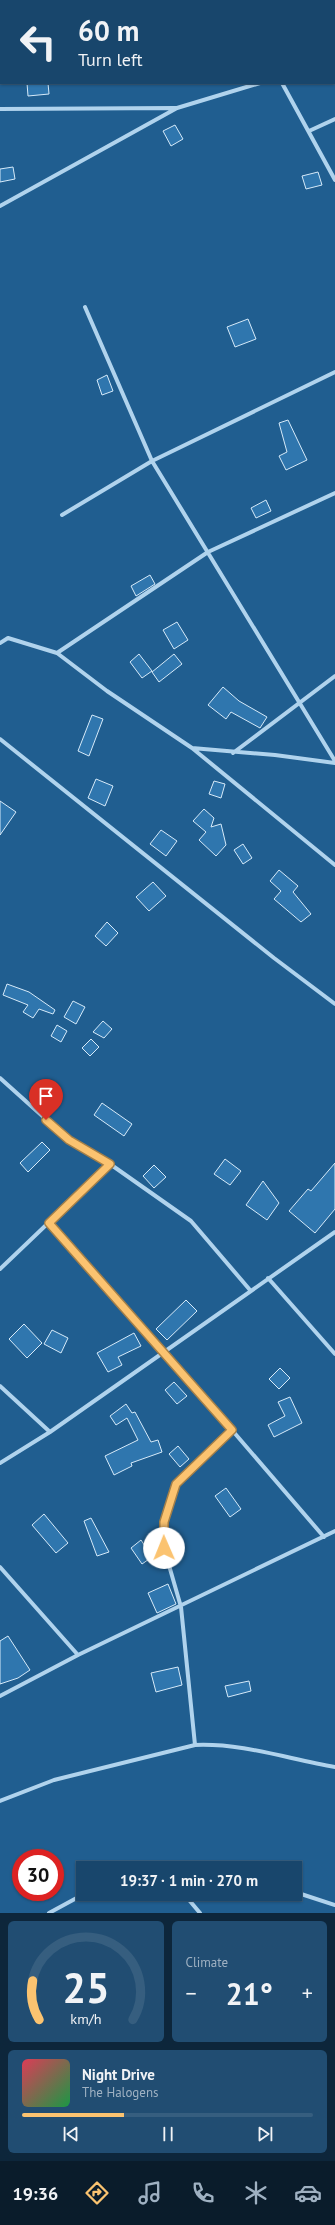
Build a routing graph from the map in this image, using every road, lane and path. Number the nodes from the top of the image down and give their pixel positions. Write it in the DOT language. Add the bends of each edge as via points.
graph roads {
  1 [pos="257,84"];
  2 [pos="283,84"];
  3 [pos="177,108"];
  4 [pos="0,109"];
  5 [pos="335,119"];
  6 [pos="309,130"];
  7 [pos="335,180"];
  8 [pos="0,206"];
  9 [pos="85,307"];
  10 [pos="335,372"];
  11 [pos="152,461"];
  12 [pos="335,493"];
  13 [pos="62,515"];
  14 [pos="208,552"];
  15 [pos="0,643"];
  16 [pos="57,653"];
  17 [pos="335,676"];
  18 [pos="299,702"];
  19 [pos="0,739"];
  20 [pos="192,748"];
  21 [pos="233,753"];
  22 [pos="335,762"];
  23 [pos="335,865"];
  24 [pos="335,1004"];
  25 [pos="0,1078"];
  26 [pos="110,1164"];
  27 [pos="49,1223"];
  28 [pos="335,1232"];
  29 [pos="0,1269"];
  30 [pos="268,1278"];
  31 [pos="250,1290"];
  32 [pos="164,1351"];
  33 [pos="335,1354"];
  34 [pos="0,1386"];
  35 [pos="232,1430"];
  36 [pos="50,1432"];
  37 [pos="0,1463"];
  38 [pos="335,1531"];
  39 [pos="324,1537"];
  40 [pos="0,1567"];
  41 [pos="181,1607"];
  42 [pos="78,1655"];
  43 [pos="0,1696"];
  44 [pos="195,1745"];
  45 [pos="335,1767"];
  46 [pos="0,1801"];
  47 [pos="302,1894"];
  48 [pos="76,1898"];
  49 [pos="190,1901"];
  50 [pos="335,1905"];
  51 [pos="49,1913"];
  52 [pos="200,1913"];
  1 -- 3 [label="street"];
  2 -- 6 [label="street"];
  3 -- 4 [label="street"];
  3 -- 8 [label="street"];
  5 -- 6 [label="street"];
  6 -- 7 [label="street"];
  9 -- 11 [label="street"];
  10 -- 11 [label="street"];
  11 -- 13 [label="street"];
  11 -- 14 [label="street"];
  12 -- 14 [label="street"];
  14 -- 16 [label="street"];
  14 -- 18 [label="street"];
  15 -- 16 [label="street" via="8,638"];
  16 -- 20 [label="street" via="107,691"];
  17 -- 18 [label="street"];
  18 -- 21 [label="street"];
  18 -- 22 [label="street"];
  19 -- 24 [label="street"];
  20 -- 21 [label="street"];
  20 -- 23 [label="street"];
  21 -- 22 [label="street"];
  25 -- 26 [label="street" via="69,1140"];
  26 -- 27 [label="street"];
  26 -- 31 [label="street" via="191,1221"];
  27 -- 29 [label="street"];
  27 -- 32 [label="street"];
  28 -- 30 [label="street"];
  30 -- 31 [label="street"];
  30 -- 33 [label="street"];
  31 -- 32 [label="street"];
  32 -- 35 [label="street"];
  32 -- 36 [label="street"];
  34 -- 36 [label="street"];
  35 -- 39 [label="street"];
  35 -- 41 [label="street" via="176,1484 164,1522 164,1548"];
  36 -- 37 [label="street"];
  38 -- 39 [label="street"];
  39 -- 41 [label="street"];
  40 -- 42 [label="street"];
  41 -- 42 [label="street"];
  41 -- 44 [label="street"];
  42 -- 43 [label="street"];
  44 -- 45 [label="street" via="216,1744 252,1749"];
  44 -- 46 [label="street" via="54,1780"];
  47 -- 50 [label="street"];
  48 -- 51 [label="street"];
  49 -- 52 [label="street"];
}
